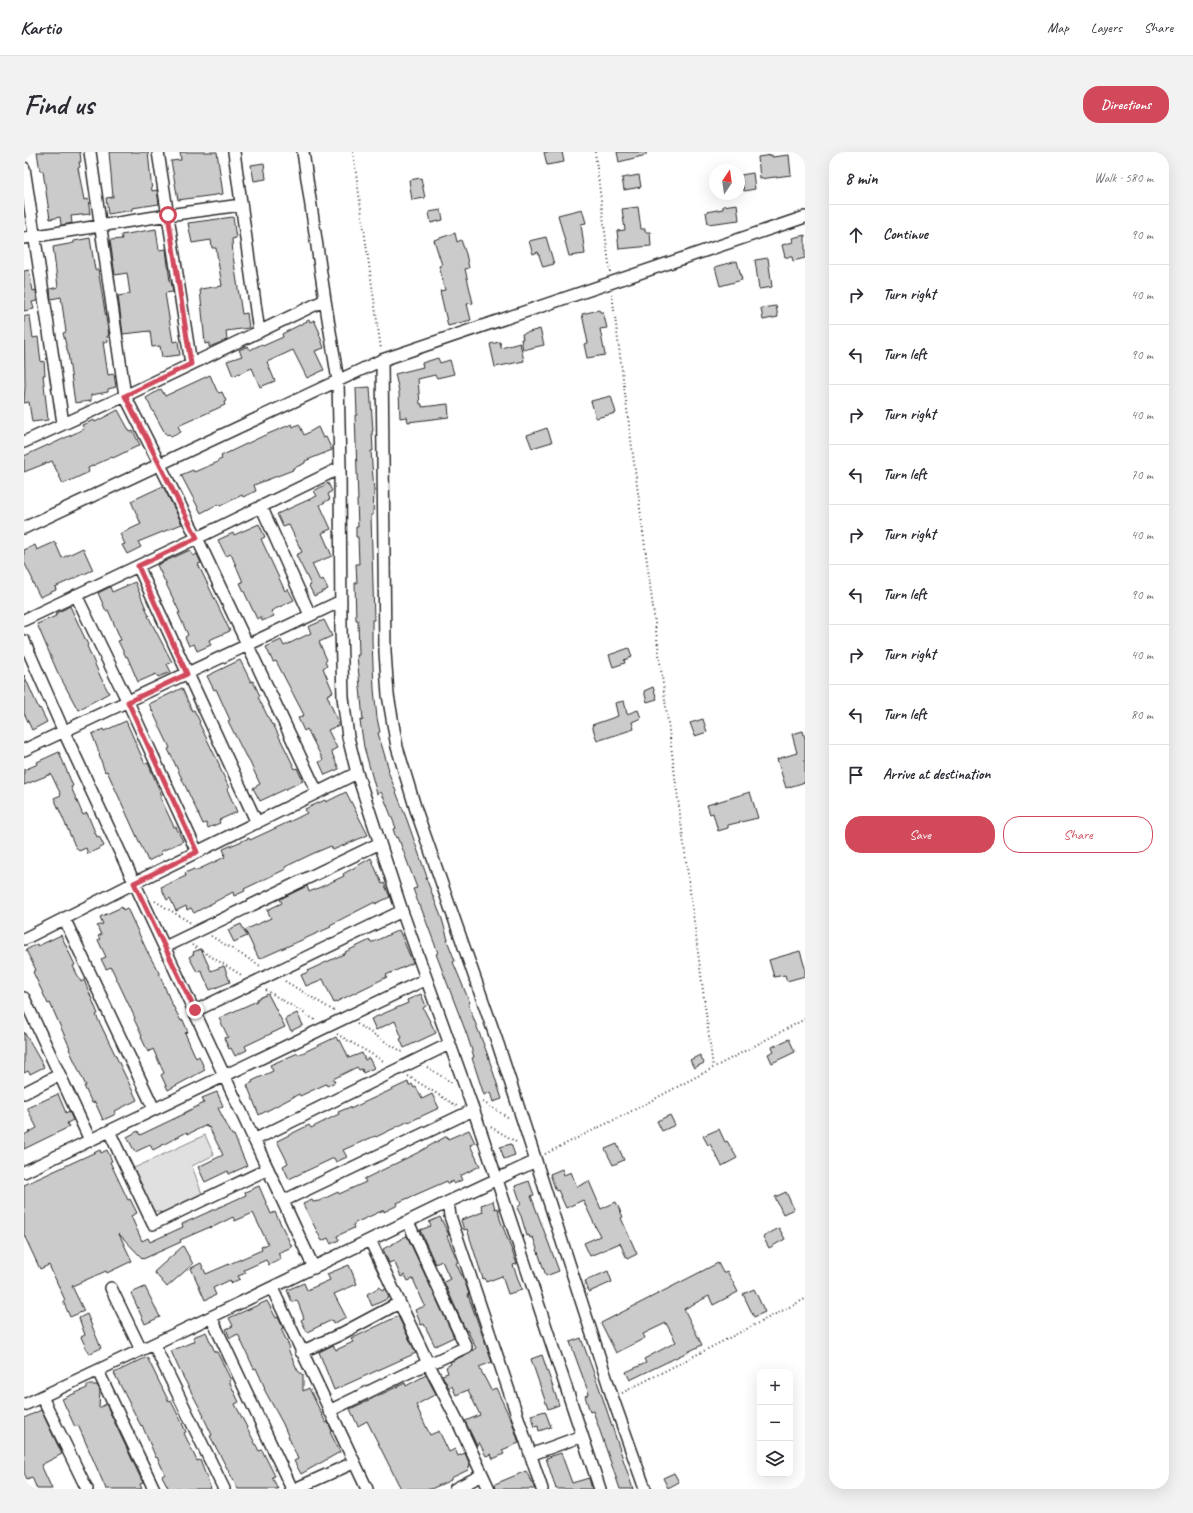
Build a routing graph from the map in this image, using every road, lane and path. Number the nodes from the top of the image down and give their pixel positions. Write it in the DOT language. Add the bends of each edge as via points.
graph roads {
  1 [pos="90,152"];
  2 [pos="158,152"];
  3 [pos="234,152"];
  4 [pos="303,152"];
  5 [pos="353,152"];
  6 [pos="594,152"];
  7 [pos="24,168"];
  8 [pos="241,205"];
  9 [pos="168,215"];
  10 [pos="805,217"];
  11 [pos="101,226"];
  12 [pos="29,238"];
  13 [pos="611,282"];
  14 [pos="325,300"];
  15 [pos="259,332"];
  16 [pos="382,360"];
  17 [pos="191,364"];
  18 [pos="338,380"];
  19 [pos="125,396"];
  20 [pos="62,423"];
  21 [pos="24,442"];
  22 [pos="159,465"];
  23 [pos="340,468"];
  24 [pos="260,506"];
  25 [pos="24,528"];
  26 [pos="197,538"];
  27 [pos="138,566"];
  28 [pos="76,595"];
  29 [pos="341,601"];
  30 [pos="310,615"];
  31 [pos="24,620"];
  32 [pos="24,641"];
  33 [pos="248,646"];
  34 [pos="187,674"];
  35 [pos="128,702"];
  36 [pos="64,732"];
  37 [pos="24,750"];
  38 [pos="357,773"];
  39 [pos="317,792"];
  40 [pos="257,823"];
  41 [pos="380,843"];
  42 [pos="197,852"];
  43 [pos="134,883"];
  44 [pos="151,899"];
  45 [pos="402,911"];
  46 [pos="64,918"];
  47 [pos="202,930"];
  48 [pos="24,939"];
  49 [pos="182,939"];
  50 [pos="165,948"];
  51 [pos="272,973"];
  52 [pos="426,979"];
  53 [pos="253,982"];
  54 [pos="24,998"];
  55 [pos="195,1010"];
  56 [pos="28,1015"];
  57 [pos="346,1018"];
  58 [pos="805,1019"];
  59 [pos="326,1027"];
  60 [pos="449,1044"];
  61 [pos="415,1060"];
  62 [pos="712,1067"];
  63 [pos="396,1069"];
  64 [pos="59,1075"];
  65 [pos="224,1076"];
  66 [pos="467,1092"];
  67 [pos="24,1093"];
  68 [pos="154,1110"];
  69 [pos="472,1113"];
  70 [pos="509,1118"];
  71 [pos="109,1131"];
  72 [pos="90,1140"];
  73 [pos="254,1140"];
  74 [pos="518,1143"];
  75 [pos="536,1161"];
  76 [pos="268,1169"];
  77 [pos="24,1172"];
  78 [pos="495,1180"];
  79 [pos="283,1201"];
  80 [pos="448,1202"];
  81 [pos="408,1222"];
  82 [pos="370,1240"];
  83 [pos="314,1268"];
  84 [pos="111,1288"];
  85 [pos="272,1288"];
  86 [pos="805,1300"];
  87 [pos="399,1303"];
  88 [pos="211,1318"];
  89 [pos="154,1345"];
  90 [pos="141,1350"];
  91 [pos="301,1352"];
  92 [pos="428,1363"];
  93 [pos="98,1371"];
  94 [pos="42,1397"];
  95 [pos="613,1399"];
  96 [pos="24,1405"];
  97 [pos="329,1411"];
  98 [pos="582,1436"];
  99 [pos="530,1455"];
  100 [pos="353,1463"];
  101 [pos="482,1475"];
  102 [pos="87,1489"];
  103 [pos="154,1489"];
  104 [pos="224,1489"];
  105 [pos="294,1489"];
  106 [pos="367,1489"];
  107 [pos="455,1489"];
  108 [pos="489,1489"];
  109 [pos="542,1489"];
  110 [pos="600,1489"];
  111 [pos="644,1489"];
  1 -- 11 [label="street"];
  2 -- 9 [label="street"];
  3 -- 8 [label="street"];
  4 -- 14 [label="street"];
  5 -- 16 [label="path"];
  6 -- 13 [label="path"];
  7 -- 12 [label="street"];
  8 -- 9 [label="street"];
  8 -- 15 [label="street"];
  9 -- 11 [label="street"];
  9 -- 17 [label="street"];
  10 -- 13 [label="street"];
  11 -- 12 [label="street"];
  11 -- 19 [label="street"];
  12 -- 20 [label="street"];
  13 -- 16 [label="street"];
  13 -- 62 [label="path"];
  14 -- 15 [label="street"];
  14 -- 18 [label="street"];
  15 -- 17 [label="street"];
  16 -- 18 [label="street"];
  16 -- 75 [label="street" via="385,652 388,695 398,747 416,810"];
  17 -- 19 [label="street"];
  18 -- 22 [label="street"];
  18 -- 23 [label="street"];
  19 -- 20 [label="street"];
  19 -- 22 [label="street"];
  20 -- 21 [label="street"];
  22 -- 25 [label="street"];
  22 -- 26 [label="street"];
  23 -- 24 [label="street"];
  23 -- 29 [label="street"];
  24 -- 26 [label="street"];
  24 -- 30 [label="street"];
  26 -- 27 [label="street"];
  26 -- 33 [label="street"];
  27 -- 28 [label="street"];
  27 -- 34 [label="street"];
  28 -- 31 [label="street"];
  28 -- 35 [label="street"];
  29 -- 30 [label="street"];
  29 -- 38 [label="street" via="343,697 348,737"];
  30 -- 33 [label="street"];
  32 -- 36 [label="street"];
  33 -- 34 [label="street"];
  33 -- 39 [label="street"];
  34 -- 35 [label="street"];
  34 -- 40 [label="street"];
  35 -- 36 [label="street"];
  35 -- 42 [label="street"];
  36 -- 37 [label="street"];
  36 -- 43 [label="street"];
  38 -- 39 [label="street"];
  38 -- 41 [label="street"];
  39 -- 40 [label="street"];
  40 -- 42 [label="street"];
  41 -- 45 [label="street"];
  41 -- 47 [label="street"];
  42 -- 43 [label="street"];
  43 -- 46 [label="street"];
  43 -- 50 [label="street"];
  44 -- 47 [label="path"];
  45 -- 51 [label="street"];
  45 -- 52 [label="street"];
  46 -- 48 [label="street"];
  46 -- 68 [label="street"];
  47 -- 49 [label="street"];
  47 -- 51 [label="path"];
  49 -- 50 [label="street"];
  49 -- 53 [label="path"];
  50 -- 55 [label="street"];
  51 -- 53 [label="street"];
  51 -- 57 [label="path"];
  52 -- 57 [label="street"];
  52 -- 60 [label="street"];
  53 -- 55 [label="street"];
  53 -- 59 [label="path"];
  54 -- 56 [label="street"];
  55 -- 65 [label="street"];
  56 -- 64 [label="street"];
  57 -- 59 [label="street"];
  57 -- 61 [label="path"];
  58 -- 62 [label="path"];
  59 -- 63 [label="path"];
  59 -- 65 [label="street"];
  60 -- 61 [label="street"];
  60 -- 66 [label="street"];
  61 -- 63 [label="street"];
  61 -- 66 [label="path"];
  62 -- 75 [label="path"];
  63 -- 69 [label="path"];
  63 -- 73 [label="street"];
  64 -- 67 [label="street"];
  64 -- 72 [label="street"];
  65 -- 68 [label="street"];
  65 -- 73 [label="street"];
  66 -- 69 [label="street"];
  66 -- 70 [label="path"];
  68 -- 71 [label="street"];
  69 -- 74 [label="path"];
  69 -- 78 [label="street"];
  69 -- 79 [label="street"];
  71 -- 72 [label="street"];
  71 -- 76 [label="street" via="153,1224"];
  72 -- 77 [label="street"];
  73 -- 76 [label="street"];
  75 -- 78 [label="street"];
  75 -- 95 [label="street"];
  76 -- 79 [label="street"];
  78 -- 80 [label="street"];
  78 -- 98 [label="street"];
  79 -- 83 [label="street"];
  80 -- 81 [label="street"];
  80 -- 99 [label="street" via="450,1216"];
  81 -- 82 [label="street"];
  81 -- 92 [label="street" via="466,1347"];
  82 -- 83 [label="street"];
  82 -- 87 [label="street"];
  83 -- 85 [label="street"];
  84 -- 90 [label="street"];
  85 -- 88 [label="street"];
  85 -- 91 [label="street"];
  86 -- 95 [label="path" via="653,1376"];
  87 -- 91 [label="street"];
  87 -- 92 [label="street"];
  88 -- 89 [label="street"];
  88 -- 105 [label="street"];
  89 -- 90 [label="street"];
  89 -- 104 [label="street"];
  90 -- 93 [label="street"];
  91 -- 97 [label="street"];
  92 -- 97 [label="street"];
  92 -- 101 [label="street"];
  93 -- 94 [label="street"];
  93 -- 103 [label="street"];
  94 -- 96 [label="street"];
  94 -- 102 [label="street"];
  95 -- 111 [label="street"];
  97 -- 100 [label="street"];
  98 -- 99 [label="street"];
  98 -- 110 [label="street"];
  99 -- 109 [label="street"];
  100 -- 105 [label="street"];
  100 -- 106 [label="street"];
  101 -- 107 [label="street"];
  101 -- 108 [label="street"];
}
